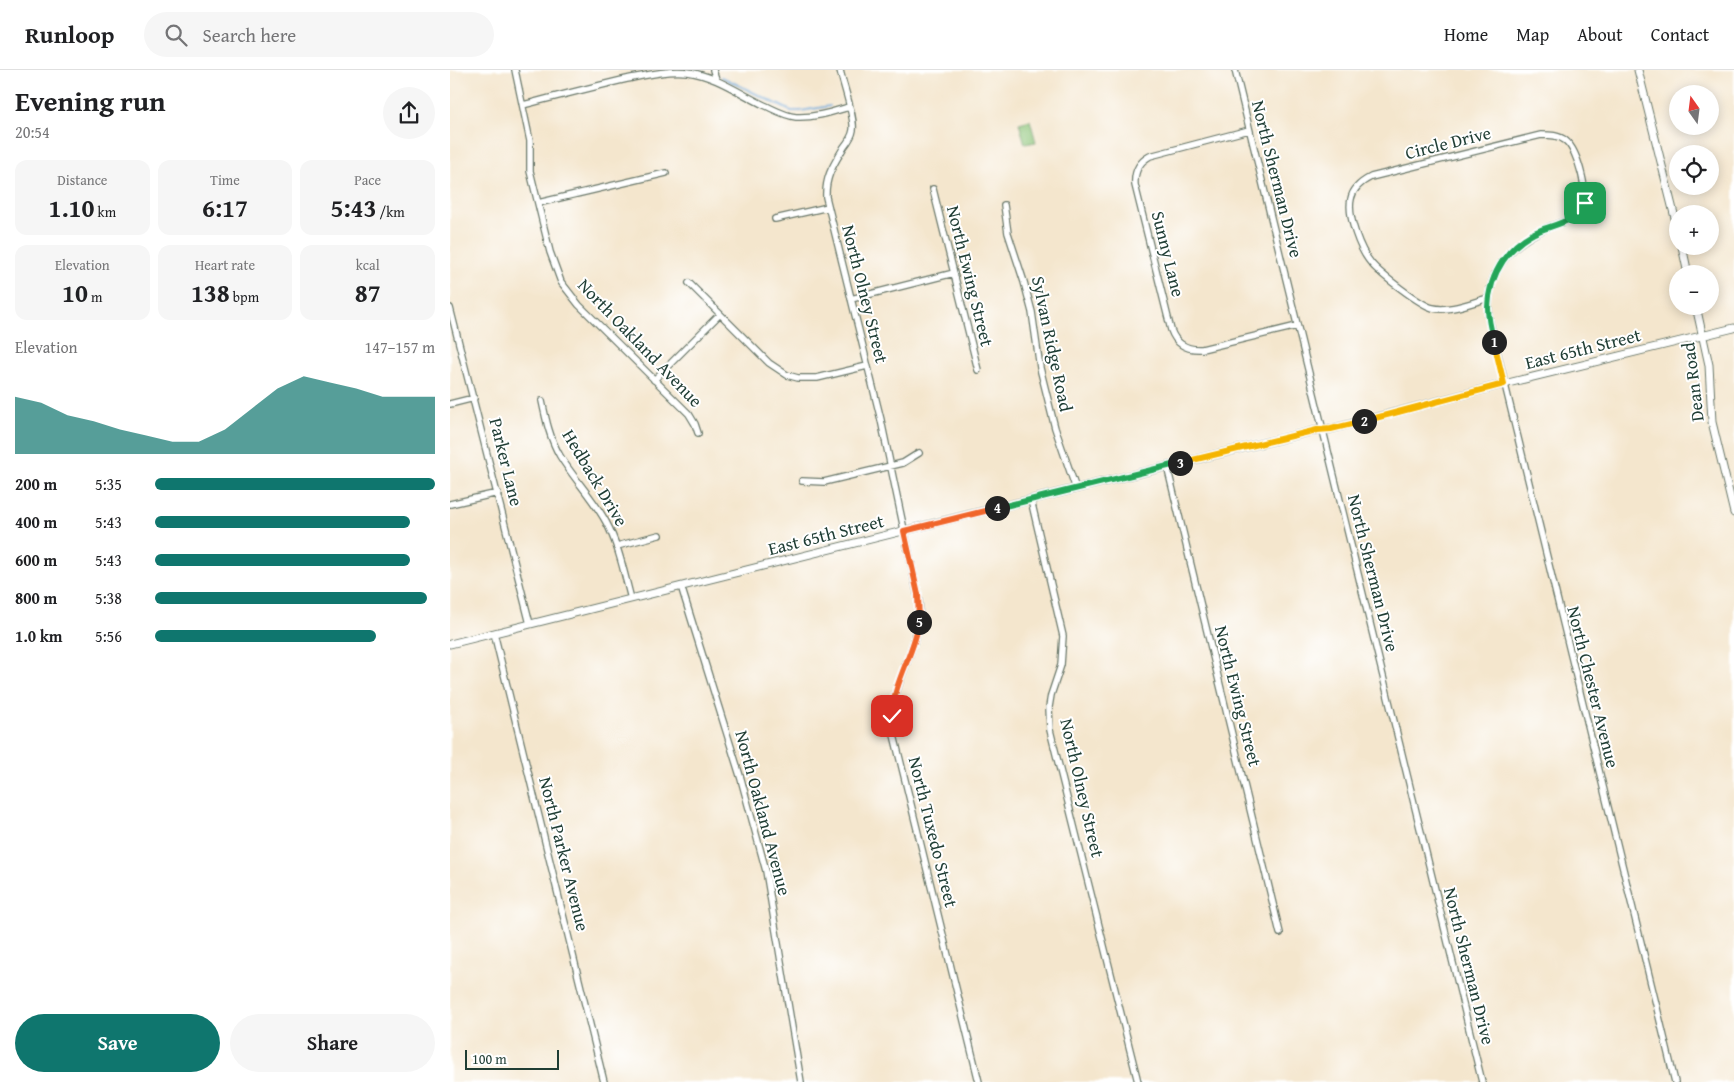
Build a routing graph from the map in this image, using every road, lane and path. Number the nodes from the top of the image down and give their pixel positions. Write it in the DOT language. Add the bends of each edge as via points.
graph roads {
  1 [pos="515,70"];
  2 [pos="713,70"];
  3 [pos="840,70"];
  4 [pos="1235,70"];
  5 [pos="1638,70"];
  6 [pos="716,80"];
  7 [pos="523,105"];
  8 [pos="849,107"];
  9 [pos="1249,130"];
  10 [pos="1552,135"];
  11 [pos="666,173"];
  12 [pos="933,189"];
  13 [pos="538,203"];
  14 [pos="1004,205"];
  15 [pos="1672,205"];
  16 [pos="828,207"];
  17 [pos="775,219"];
  18 [pos="954,273"];
  19 [pos="689,282"];
  20 [pos="1489,298"];
  21 [pos="851,299"];
  22 [pos="450,308"];
  23 [pos="720,314"];
  24 [pos="1698,315"];
  25 [pos="1297,326"];
  26 [pos="1734,328"];
  27 [pos="1704,336"];
  28 [pos="867,366"];
  29 [pos="978,370"];
  30 [pos="654,380"];
  31 [pos="1504,384"];
  32 [pos="474,398"];
  33 [pos="542,401"];
  34 [pos="450,404"];
  35 [pos="1323,430"];
  36 [pos="698,433"];
  37 [pos="919,453"];
  38 [pos="890,466"];
  39 [pos="1167,466"];
  40 [pos="802,481"];
  41 [pos="1076,489"];
  42 [pos="498,493"];
  43 [pos="1031,500"];
  44 [pos="450,504"];
  45 [pos="1734,512"];
  46 [pos="904,531"];
  47 [pos="659,536"];
  48 [pos="617,546"];
  49 [pos="681,586"];
  50 [pos="631,599"];
  51 [pos="530,624"];
  52 [pos="494,633"];
  53 [pos="450,644"];
  54 [pos="1280,933"];
  55 [pos="604,1082"];
  56 [pos="801,1082"];
  57 [pos="979,1082"];
  58 [pos="1138,1082"];
  59 [pos="1482,1082"];
  60 [pos="1675,1082"];
  1 -- 7 [label="street, North Oakland Avenue"];
  2 -- 6 [label="street"];
  3 -- 8 [label="street, North Olney Street"];
  4 -- 9 [label="street, North Sherman Drive"];
  5 -- 15 [label="street"];
  6 -- 7 [label="street" via="688,72 657,73"];
  6 -- 8 [label="street" via="786,115 805,117"];
  7 -- 13 [label="street, North Oakland Avenue" via="530,141 530,171"];
  8 -- 16 [label="street, North Olney Street" via="853,130 829,173 826,187"];
  9 -- 25 [label="street, North Sherman Drive"];
  9 -- 25 [label="street, Sunny Lane" via="1150,156 1136,170 1135,185 1171,330 1178,342 1185,347 1202,349"];
  10 -- 20 [label="street, North Chester Avenue" via="1565,141 1574,152 1586,194 1584,206 1575,217 1532,234 1516,246 1492,281"];
  10 -- 20 [label="street, Circle Drive" via="1370,177 1355,189 1350,204 1357,238 1368,259 1382,274 1433,308"];
  11 -- 13 [label="street"];
  12 -- 18 [label="street, North Ewing Street"];
  13 -- 30 [label="street, North Oakland Avenue" via="552,260 566,289"];
  14 -- 41 [label="street, Sylvan Ridge Road" via="1008,233 1032,312 1040,368"];
  16 -- 17 [label="street"];
  16 -- 21 [label="street, North Olney Street"];
  18 -- 21 [label="street"];
  18 -- 29 [label="street, North Ewing Street"];
  19 -- 23 [label="street"];
  20 -- 31 [label="street, North Chester Avenue" via="1490,325"];
  21 -- 28 [label="street, North Olney Street"];
  22 -- 32 [label="street, Parker Lane"];
  23 -- 28 [label="street" via="771,365 787,375 816,378"];
  23 -- 30 [label="street"];
  24 -- 27 [label="street, Dean Road"];
  25 -- 35 [label="street, North Sherman Drive"];
  26 -- 27 [label="street, East 65th Street"];
  27 -- 31 [label="street, East 65th Street"];
  27 -- 45 [label="street, Dean Road" via="1710,372 1712,422"];
  28 -- 38 [label="street, North Olney Street"];
  30 -- 36 [label="street, North Oakland Avenue" via="692,417"];
  31 -- 35 [label="street, East 65th Street"];
  31 -- 60 [label="street, North Chester Avenue"];
  32 -- 34 [label="street"];
  32 -- 42 [label="street, Parker Lane"];
  33 -- 48 [label="street, Hedback Drive" via="556,449 598,509"];
  35 -- 39 [label="street, East 65th Street"];
  35 -- 59 [label="street, North Sherman Drive"];
  37 -- 38 [label="street" via="906,462"];
  38 -- 40 [label="street" via="824,482"];
  38 -- 46 [label="street, North Olney Street"];
  39 -- 41 [label="street, East 65th Street"];
  39 -- 54 [label="street, North Ewing Street"];
  41 -- 43 [label="street, East 65th Street"];
  42 -- 44 [label="street"];
  42 -- 51 [label="street, Parker Lane"];
  43 -- 46 [label="street, East 65th Street"];
  43 -- 58 [label="street, North Olney Street" via="1063,636 1061,665 1051,695 1050,730"];
  46 -- 49 [label="street, East 65th Street"];
  46 -- 57 [label="street, North Tuxedo Street" via="918,594 919,615 915,642 894,698 893,731"];
  47 -- 48 [label="street"];
  48 -- 50 [label="street, Hedback Drive"];
  49 -- 50 [label="street, East 65th Street"];
  49 -- 56 [label="street, North Oakland Avenue" via="766,871"];
  50 -- 51 [label="street, East 65th Street"];
  51 -- 52 [label="street, East 65th Street"];
  52 -- 53 [label="street, East 65th Street"];
  52 -- 55 [label="street, North Parker Avenue"];
}
